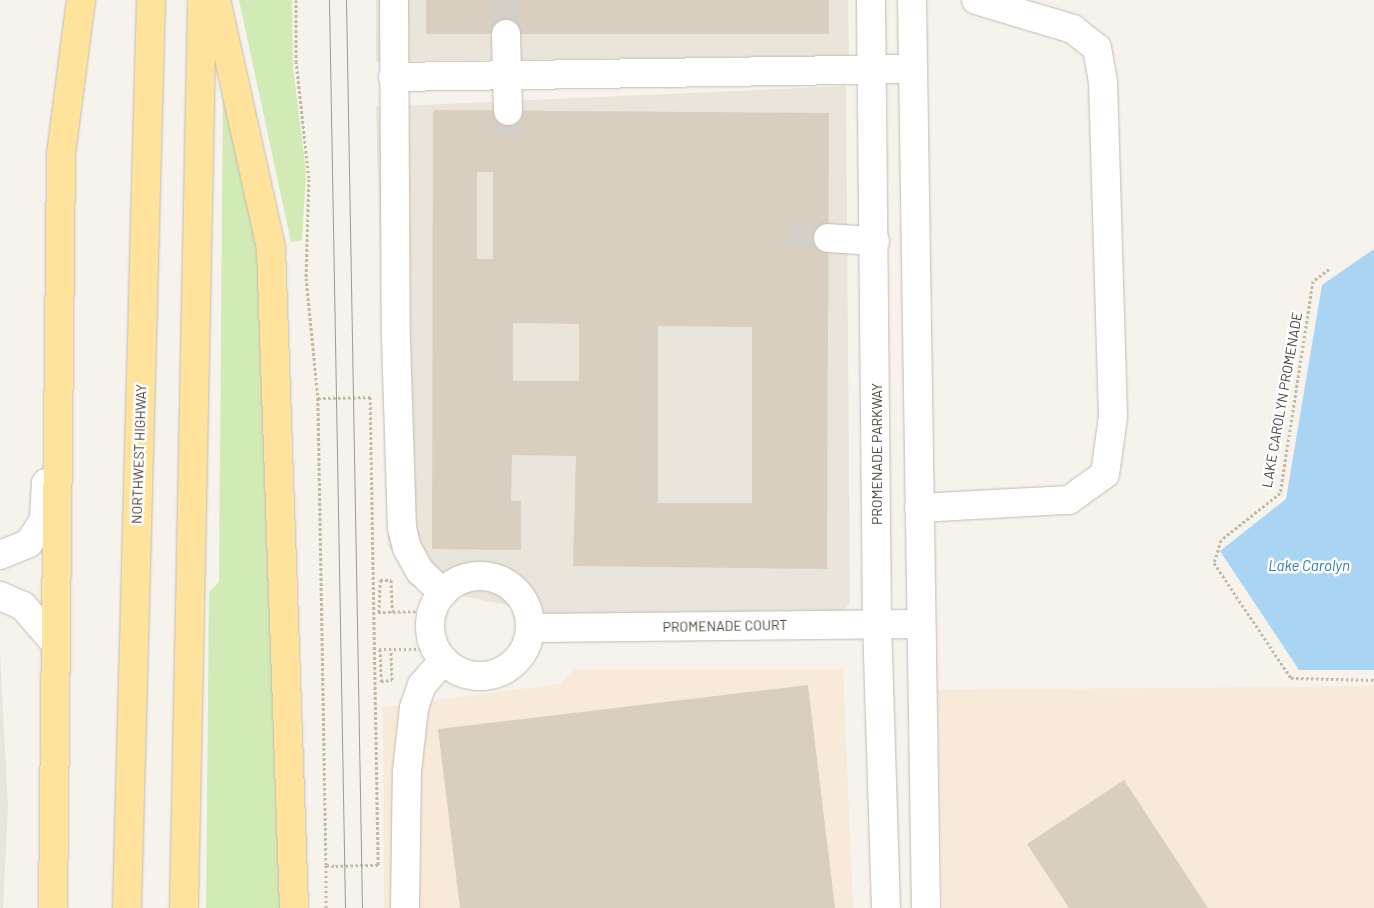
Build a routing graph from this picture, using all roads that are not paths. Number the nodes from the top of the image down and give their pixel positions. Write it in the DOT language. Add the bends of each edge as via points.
graph roads {
  1 [pos="81,0"];
  2 [pos="151,0"];
  3 [pos="202,0"];
  4 [pos="216,0"];
  5 [pos="394,0"];
  6 [pos="871,0"];
  7 [pos="912,0"];
  8 [pos="976,0"];
  9 [pos="506,34"];
  10 [pos="872,67"];
  11 [pos="913,68"];
  12 [pos="508,73"];
  13 [pos="393,77"];
  14 [pos="508,111"];
  15 [pos="828,238"];
  16 [pos="875,241"];
  17 [pos="56,317"];
  18 [pos="920,508"];
  19 [pos="0,556"];
  20 [pos="0,596"];
  21 [pos="438,602"];
  22 [pos="878,623"];
  23 [pos="921,624"];
  24 [pos="530,628"];
  25 [pos="56,644"];
  26 [pos="440,654"];
  27 [pos="53,908"];
  28 [pos="127,908"];
  29 [pos="184,908"];
  30 [pos="294,908"];
  31 [pos="405,908"];
  32 [pos="886,908"];
  33 [pos="926,908"];
  1 -- 17 [label="main road" via="61,154"];
  2 -- 28 [label="main road, NORTHWEST HIGHWAY"];
  3 -- 29 [label="main road"];
  4 -- 30 [label="main road" via="271,248"];
  5 -- 13 [label="street"];
  6 -- 10 [label="street, PROMENADE PARKWAY"];
  7 -- 11 [label="street"];
  8 -- 18 [label="street" via="1073,29 1096,48 1102,82 1113,417 1105,474 1069,500"];
  9 -- 12 [label="street"];
  10 -- 11 [label="street"];
  10 -- 12 [label="street"];
  10 -- 16 [label="street, PROMENADE PARKWAY"];
  11 -- 18 [label="street"];
  12 -- 13 [label="street"];
  12 -- 14 [label="street"];
  13 -- 21 [label="street" via="402,528 406,548"];
  15 -- 16 [label="street"];
  16 -- 22 [label="street, PROMENADE PARKWAY"];
  17 -- 19 [label="street" via="44,520 29,543"];
  17 -- 25 [label="main road"];
  18 -- 23 [label="street"];
  20 -- 25 [label="street" via="23,606"];
  21 -- 24 [label="street" via="463,579 495,578 521,597"];
  21 -- 26 [label="street" via="430,630"];
  22 -- 23 [label="street, PROMENADE COURT"];
  22 -- 24 [label="street, PROMENADE COURT"];
  22 -- 32 [label="street, PROMENADE PARKWAY"];
  23 -- 33 [label="street"];
  24 -- 26 [label="street" via="526,644 505,669 473,675"];
  25 -- 27 [label="main road"];
  26 -- 31 [label="street" via="422,685 414,708 407,771"];
}
